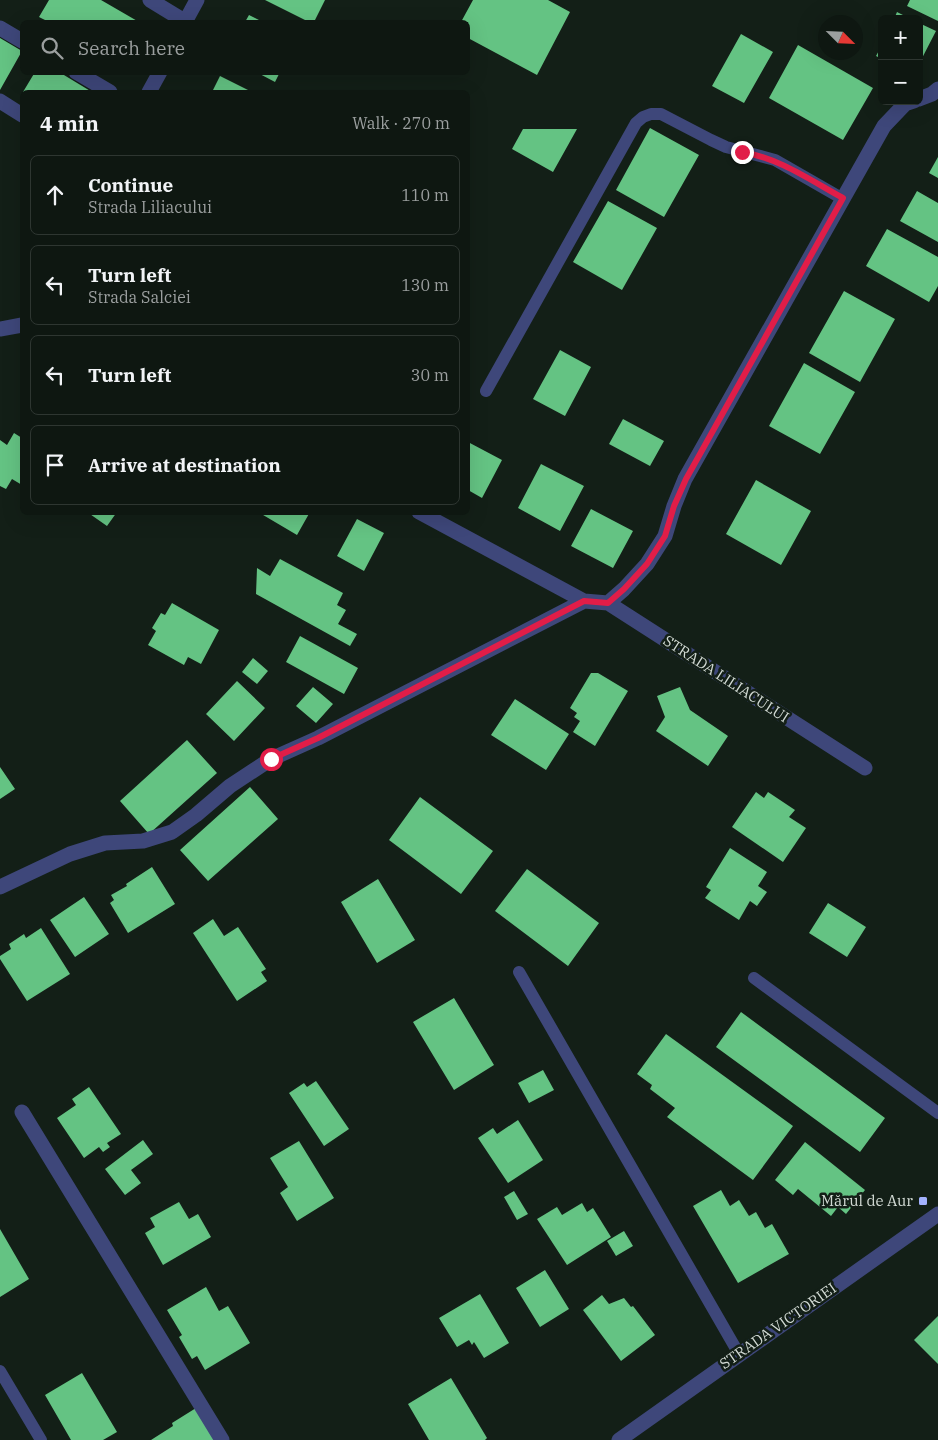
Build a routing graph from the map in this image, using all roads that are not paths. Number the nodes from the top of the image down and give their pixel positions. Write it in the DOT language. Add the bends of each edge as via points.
graph roads {
  1 [pos="150,0"];
  2 [pos="197,0"];
  3 [pos="183,20"];
  4 [pos="187,20"];
  5 [pos="0,28"];
  6 [pos="20,40"];
  7 [pos="81,75"];
  8 [pos="158,75"];
  9 [pos="938,88"];
  10 [pos="107,90"];
  11 [pos="150,90"];
  12 [pos="923,97"];
  13 [pos="0,101"];
  14 [pos="904,105"];
  15 [pos="20,114"];
  16 [pos="843,198"];
  17 [pos="20,325"];
  18 [pos="0,329"];
  19 [pos="486,391"];
  20 [pos="425,515"];
  21 [pos="584,601"];
  22 [pos="608,603"];
  23 [pos="865,768"];
  24 [pos="0,887"];
  25 [pos="518,972"];
  26 [pos="754,978"];
  27 [pos="22,1112"];
  28 [pos="938,1113"];
  29 [pos="938,1214"];
  30 [pos="738,1354"];
  31 [pos="0,1371"];
  32 [pos="41,1440"];
  33 [pos="222,1440"];
  34 [pos="619,1440"];
  1 -- 3 [label="street"];
  2 -- 4 [label="street"];
  5 -- 6 [label="street"];
  7 -- 10 [label="street"];
  8 -- 11 [label="street"];
  9 -- 12 [label="street"];
  13 -- 15 [label="street"];
  14 -- 16 [label="street" via="884,126"];
  16 -- 19 [label="lane" via="775,160 711,140 661,114 643,117 636,123"];
  16 -- 22 [label="street" via="686,479 665,536 647,564"];
  17 -- 18 [label="street"];
  20 -- 21 [label="street, STRADA LILIACULUI"];
  21 -- 22 [label="street, STRADA LILIACULUI"];
  21 -- 24 [label="street" via="271,759 230,786 172,832 143,841 105,843 70,854"];
  22 -- 23 [label="street, STRADA LILIACULUI"];
  25 -- 30 [label="lane"];
  26 -- 28 [label="lane"];
  27 -- 33 [label="street"];
  29 -- 30 [label="street, STRADA VICTORIEI"];
  30 -- 34 [label="street, STRADA VICTORIEI"];
  31 -- 32 [label="lane"];
}
